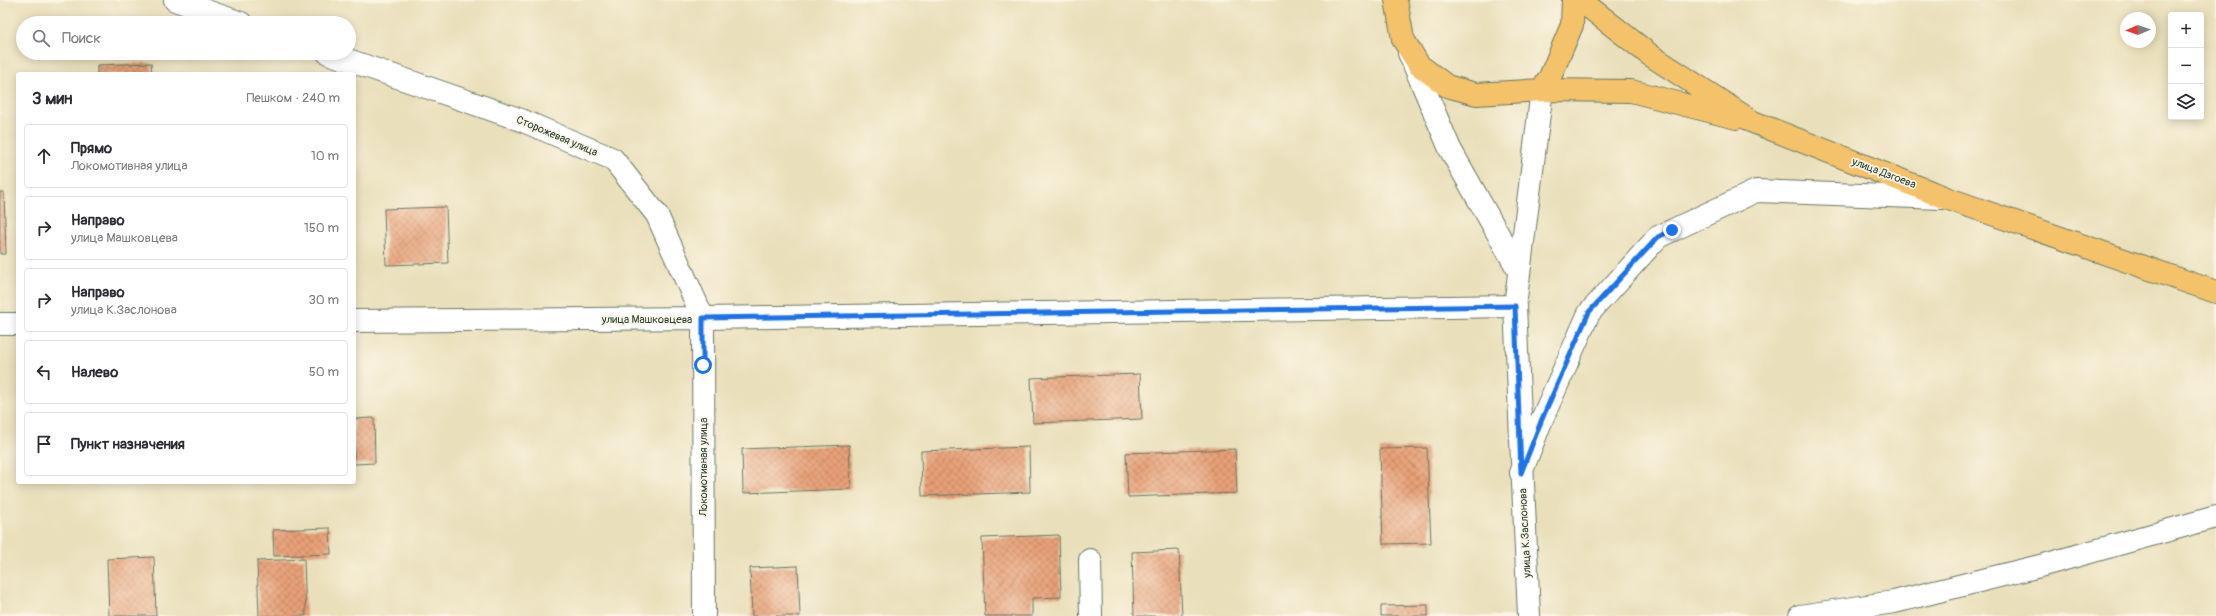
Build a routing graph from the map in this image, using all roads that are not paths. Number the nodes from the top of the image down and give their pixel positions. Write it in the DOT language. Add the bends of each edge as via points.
graph roads {
  1 [pos="175,0"];
  2 [pos="1396,0"];
  3 [pos="1573,0"];
  4 [pos="1580,0"];
  5 [pos="222,16"];
  6 [pos="1403,39"];
  7 [pos="348,60"];
  8 [pos="1542,90"];
  9 [pos="1753,122"];
  10 [pos="1946,198"];
  11 [pos="1519,271"];
  12 [pos="2216,292"];
  13 [pos="1515,306"];
  14 [pos="703,318"];
  15 [pos="356,321"];
  16 [pos="0,324"];
  17 [pos="16,324"];
  18 [pos="1521,473"];
  19 [pos="2216,517"];
  20 [pos="1090,560"];
  21 [pos="1896,609"];
  22 [pos="704,616"];
  23 [pos="1091,616"];
  24 [pos="1529,616"];
  25 [pos="1800,616"];
  1 -- 5 [label="street"];
  2 -- 6 [label="main road"];
  3 -- 8 [label="main road" via="1572,25 1550,78"];
  4 -- 9 [label="main road, улица Дзгоева" via="1650,55"];
  6 -- 8 [label="main road" via="1419,65 1447,86 1476,94"];
  6 -- 11 [label="street" via="1450,149"];
  7 -- 14 [label="street, Сторожевая улица" via="521,120 613,159 657,215"];
  8 -- 9 [label="main road" via="1631,91"];
  8 -- 11 [label="street, улица К.Заслонова"];
  9 -- 10 [label="main road, улица Дзгоева"];
  10 -- 12 [label="main road, улица Дзгоева"];
  10 -- 18 [label="street" via="1756,191 1658,237 1589,312"];
  11 -- 13 [label="street, улица К.Заслонова"];
  13 -- 14 [label="street, улица Машковцева"];
  13 -- 18 [label="street, улица К.Заслонова"];
  14 -- 15 [label="street, улица Машковцева"];
  14 -- 22 [label="street, Локомотивная улица"];
  16 -- 17 [label="street"];
  18 -- 24 [label="street, улица К.Заслонова"];
  19 -- 21 [label="street"];
  20 -- 23 [label="street"];
  21 -- 25 [label="street"];
}
